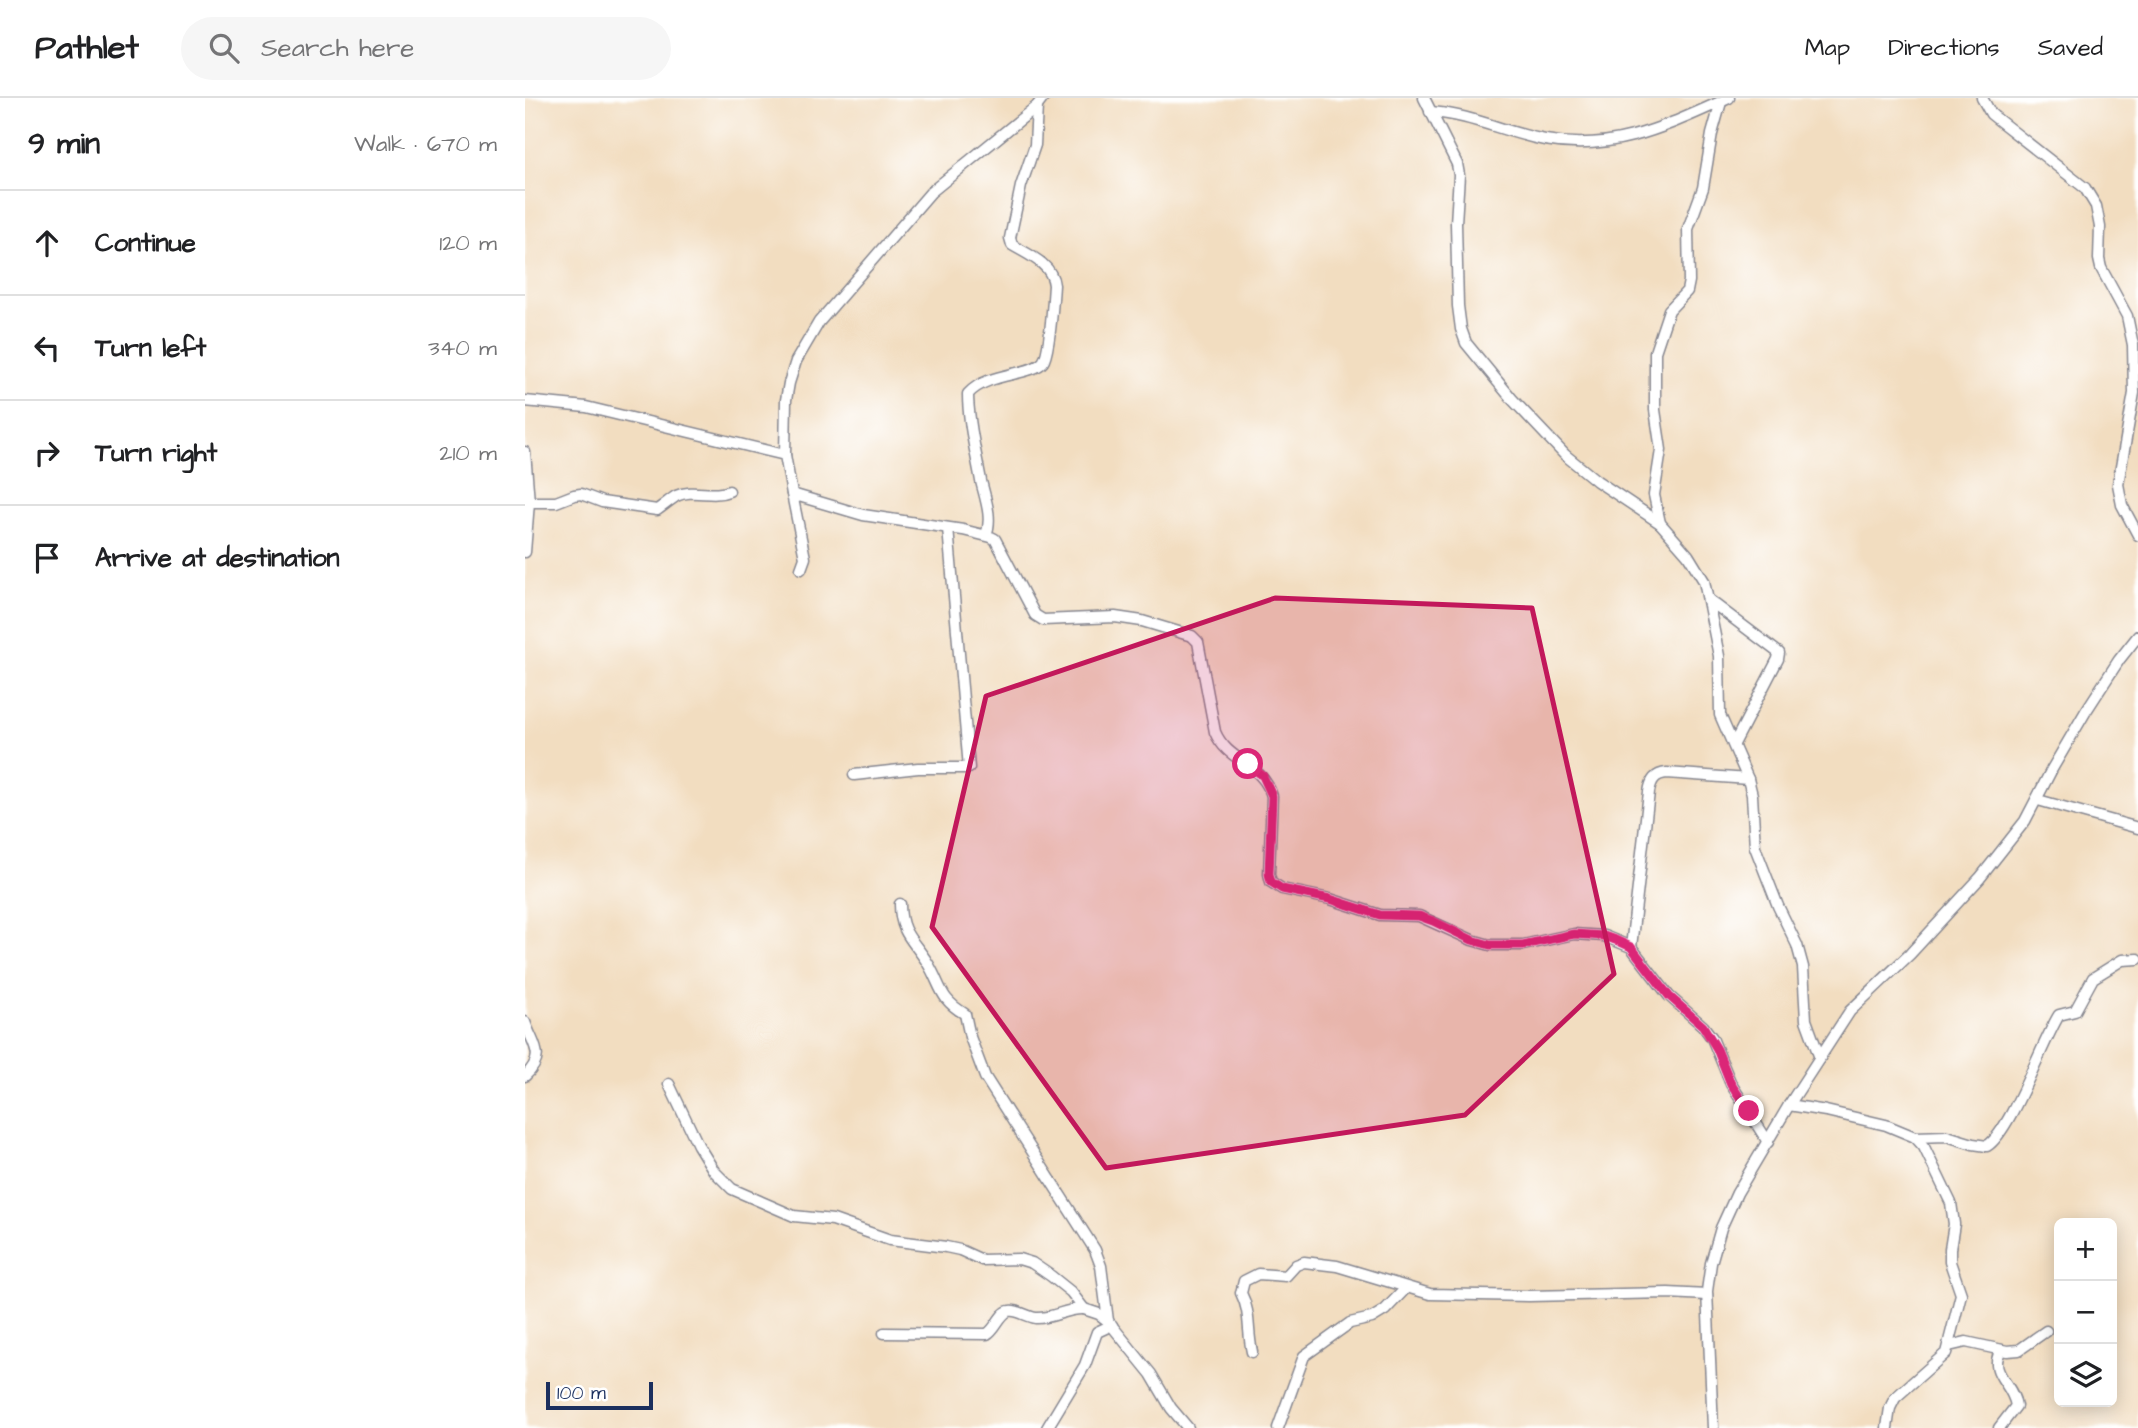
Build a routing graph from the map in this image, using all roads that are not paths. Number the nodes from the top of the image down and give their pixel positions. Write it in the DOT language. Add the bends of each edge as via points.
graph roads {
  1 [pos="1424,98"];
  2 [pos="1982,98"];
  3 [pos="1725,100"];
  4 [pos="1040,102"];
  5 [pos="1430,112"];
  6 [pos="525,401"];
  7 [pos="525,452"];
  8 [pos="785,454"];
  9 [pos="729,491"];
  10 [pos="792,494"];
  11 [pos="529,502"];
  12 [pos="1660,523"];
  13 [pos="948,528"];
  14 [pos="986,534"];
  15 [pos="2138,535"];
  16 [pos="525,552"];
  17 [pos="801,569"];
  18 [pos="1709,600"];
  19 [pos="2138,636"];
  20 [pos="1734,744"];
  21 [pos="854,775"];
  22 [pos="1748,779"];
  23 [pos="2038,800"];
  24 [pos="2138,828"];
  25 [pos="900,904"];
  26 [pos="1631,947"];
  27 [pos="2138,959"];
  28 [pos="525,1022"];
  29 [pos="1820,1058"];
  30 [pos="525,1076"];
  31 [pos="669,1084"];
  32 [pos="1789,1105"];
  33 [pos="1915,1137"];
  34 [pos="1768,1142"];
  35 [pos="1406,1288"];
  36 [pos="1707,1295"];
  37 [pos="1084,1309"];
  38 [pos="1110,1323"];
  39 [pos="2046,1331"];
  40 [pos="884,1333"];
  41 [pos="1949,1346"];
  42 [pos="2001,1350"];
  43 [pos="1252,1352"];
  44 [pos="1047,1428"];
  45 [pos="1188,1428"];
  46 [pos="1278,1428"];
  47 [pos="1713,1428"];
  48 [pos="1887,1428"];
  49 [pos="1999,1428"];
  1 -- 5 [label="street"];
  2 -- 15 [label="street" via="1991,114 2085,188 2096,206 2101,268 2127,316 2133,345 2134,393 2118,484 2122,505"];
  3 -- 5 [label="street" via="1655,131 1595,144 1544,140 1449,113"];
  3 -- 12 [label="street" via="1688,229 1687,291 1669,310 1655,352 1661,450 1654,495"];
  4 -- 8 [label="street" via="931,192 819,322 789,383"];
  4 -- 14 [label="street" via="1035,145 1010,238 1012,245 1053,275 1047,351 1044,362 1035,367 992,379 968,394 989,514"];
  5 -- 12 [label="street" via="1459,175 1458,306 1466,343 1565,455"];
  6 -- 8 [label="street" via="586,407"];
  7 -- 11 [label="street"];
  8 -- 10 [label="street"];
  9 -- 11 [label="street" via="676,496 657,510 581,495 556,502"];
  10 -- 13 [label="street" via="863,515"];
  10 -- 17 [label="street" via="805,558"];
  11 -- 16 [label="street"];
  12 -- 18 [label="street" via="1696,566"];
  13 -- 14 [label="street"];
  13 -- 21 [label="street" via="969,768"];
  14 -- 26 [label="street" via="995,539 1042,620 1115,617 1182,631 1198,642 1221,745 1263,776 1272,796 1271,882 1282,889 1380,915 1419,916 1490,945 1523,945 1574,934 1604,936"];
  18 -- 20 [label="street" via="1720,667 1720,715"];
  18 -- 20 [label="street" via="1779,653"];
  19 -- 23 [label="street" via="2086,711"];
  20 -- 22 [label="street"];
  22 -- 26 [label="street" via="1667,772 1653,778"];
  22 -- 29 [label="street" via="1755,847 1797,944 1806,1020"];
  23 -- 24 [label="street"];
  23 -- 29 [label="street" via="1980,878 1850,1011"];
  25 -- 38 [label="street" via="903,928 927,962 944,998 965,1014 985,1077 1095,1250"];
  26 -- 34 [label="street" via="1669,996 1712,1038 1731,1084"];
  27 -- 33 [label="street" via="2122,960 2094,978 2075,1011 2059,1015 1991,1143 1981,1146 1956,1137"];
  28 -- 30 [label="street" via="538,1054"];
  29 -- 32 [label="street"];
  31 -- 37 [label="street" via="698,1145 732,1189 795,1216 833,1220 890,1240 960,1250 982,1260 1032,1263 1071,1292"];
  32 -- 33 [label="street" via="1886,1125"];
  32 -- 34 [label="street"];
  33 -- 41 [label="street" via="1933,1164 1954,1214 1950,1262 1961,1294"];
  34 -- 36 [label="street" via="1721,1228"];
  35 -- 36 [label="street" via="1477,1296"];
  35 -- 43 [label="street" via="1337,1266 1304,1262 1286,1276 1253,1275 1241,1288 1248,1307"];
  35 -- 46 [label="street" via="1385,1310 1350,1323 1304,1356"];
  36 -- 47 [label="street"];
  37 -- 38 [label="street"];
  37 -- 40 [label="street" via="1046,1318 1010,1310 987,1334"];
  38 -- 44 [label="street" via="1097,1332 1085,1365"];
  38 -- 45 [label="street"];
  39 -- 42 [label="street" via="2019,1350"];
  41 -- 42 [label="street" via="1965,1342"];
  41 -- 48 [label="street" via="1895,1398"];
  42 -- 49 [label="street" via="1996,1366 2016,1406"];
}
